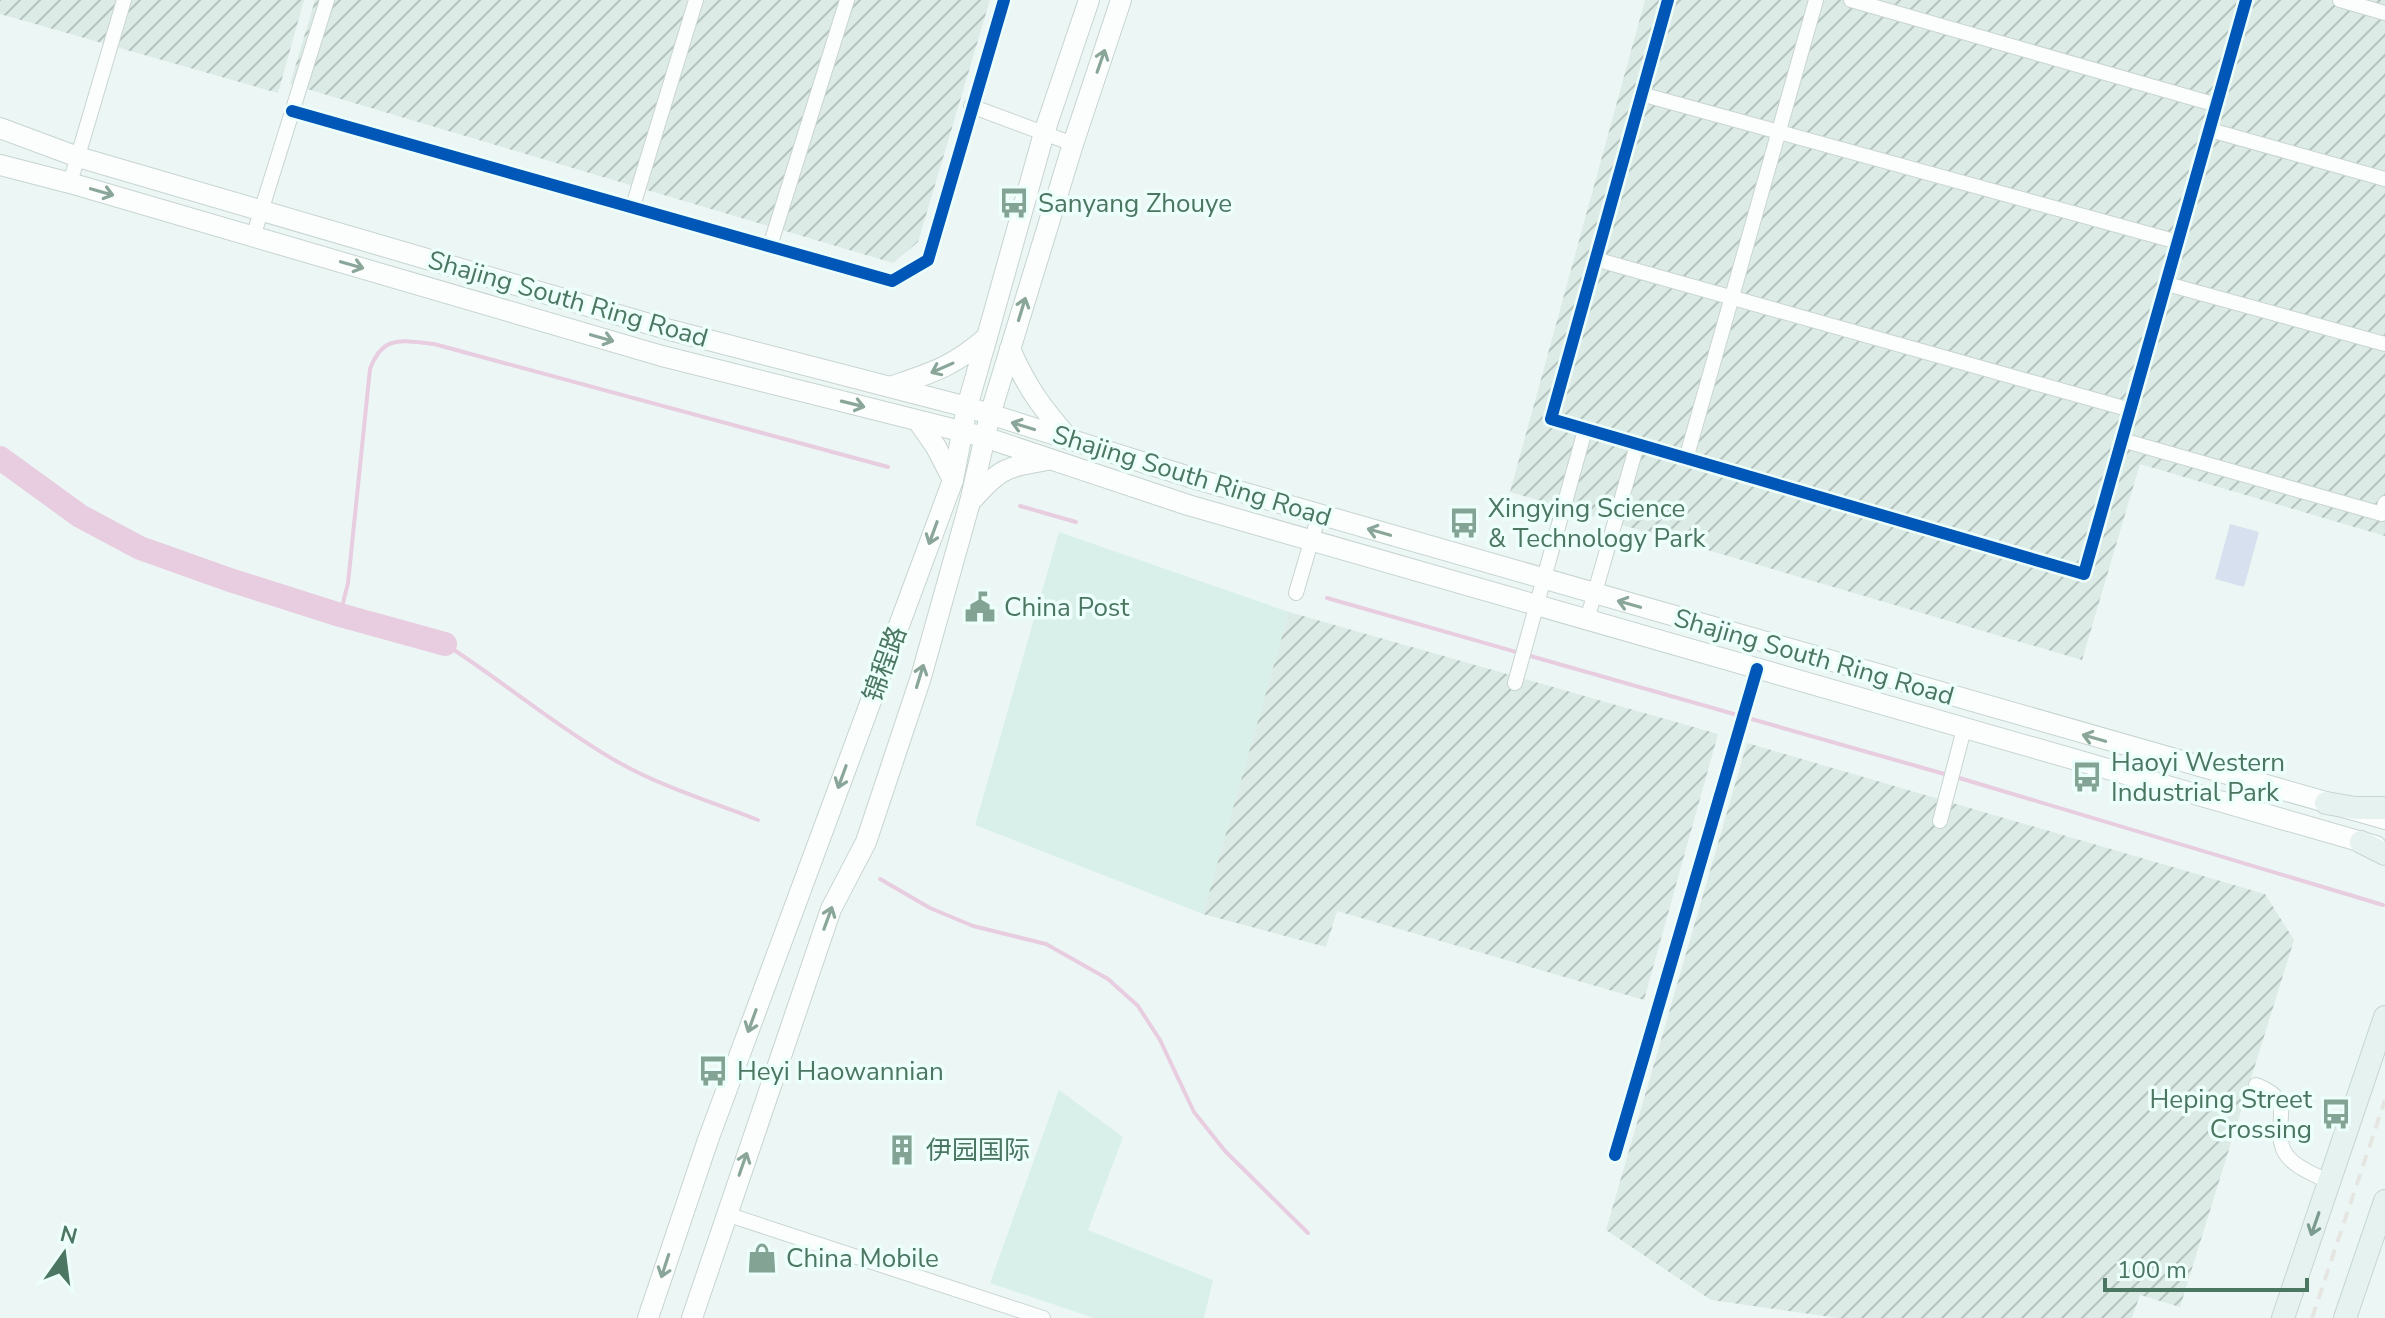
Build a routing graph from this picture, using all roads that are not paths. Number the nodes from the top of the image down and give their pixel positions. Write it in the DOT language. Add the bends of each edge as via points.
graph roads {
  1 [pos="124,0"];
  2 [pos="327,0"];
  3 [pos="696,0"];
  4 [pos="847,0"];
  5 [pos="1004,0"];
  6 [pos="1089,0"];
  7 [pos="1121,0"];
  8 [pos="1668,0"];
  9 [pos="1816,0"];
  10 [pos="1851,0"];
  11 [pos="2246,0"];
  12 [pos="2340,0"];
  13 [pos="2385,13"];
  14 [pos="1641,94"];
  15 [pos="2217,105"];
  16 [pos="971,106"];
  17 [pos="292,111"];
  18 [pos="0,128"];
  19 [pos="2210,130"];
  20 [pos="1779,132"];
  21 [pos="1044,133"];
  22 [pos="1073,144"];
  23 [pos="78,157"];
  24 [pos="0,165"];
  25 [pos="2385,179"];
  26 [pos="70,183"];
  27 [pos="633,206"];
  28 [pos="262,211"];
  29 [pos="253,237"];
  30 [pos="2178,242"];
  31 [pos="770,246"];
  32 [pos="1595,259"];
  33 [pos="2167,284"];
  34 [pos="1734,298"];
  35 [pos="987,337"];
  36 [pos="2385,344"];
  37 [pos="1010,349"];
  38 [pos="890,387"];
  39 [pos="967,407"];
  40 [pos="2131,410"];
  41 [pos="990,415"];
  42 [pos="918,421"];
  43 [pos="1585,430"];
  44 [pos="964,432"];
  45 [pos="984,437"];
  46 [pos="1070,440"];
  47 [pos="2122,440"];
  48 [pos="1637,445"];
  49 [pos="1050,459"];
  50 [pos="1686,459"];
  51 [pos="953,480"];
  52 [pos="970,502"];
  53 [pos="2385,503"];
  54 [pos="1319,515"];
  55 [pos="1311,541"];
  56 [pos="1543,579"];
  57 [pos="1296,593"];
  58 [pos="1595,594"];
  59 [pos="1536,605"];
  60 [pos="1587,620"];
  61 [pos="1757,669"];
  62 [pos="1515,683"];
  63 [pos="1964,729"];
  64 [pos="2326,803"];
  65 [pos="2385,808"];
  66 [pos="2385,819"];
  67 [pos="1940,821"];
  68 [pos="2361,842"];
  69 [pos="2385,851"];
  70 [pos="2385,1017"];
  71 [pos="2256,1085"];
  72 [pos="1615,1155"];
  73 [pos="2329,1182"];
  74 [pos="2385,1201"];
  75 [pos="726,1214"];
  76 [pos="998,1302"];
  77 [pos="648,1318"];
  78 [pos="692,1318"];
  79 [pos="993,1318"];
  80 [pos="1043,1318"];
  81 [pos="2283,1318"];
  82 [pos="2345,1318"];
  1 -- 23 [label="street"];
  2 -- 17 [label="street"];
  3 -- 27 [label="street"];
  4 -- 31 [label="street"];
  5 -- 16 [label="street"];
  6 -- 21 [label="main road, 锦程路"];
  22 -- 7 [label="main road, 锦程路, one-way"];
  8 -- 14 [label="street"];
  9 -- 20 [label="street"];
  10 -- 15 [label="street"];
  11 -- 15 [label="street"];
  12 -- 13 [label="street"];
  14 -- 20 [label="street"];
  14 -- 32 [label="street"];
  15 -- 19 [label="street"];
  16 -- 21 [label="street"];
  16 -- 31 [label="street" via="928,260 892,281"];
  17 -- 27 [label="street"];
  17 -- 28 [label="street"];
  18 -- 23 [label="main road, Shajing South Ring Road"];
  19 -- 25 [label="street"];
  19 -- 30 [label="street"];
  20 -- 30 [label="street"];
  20 -- 34 [label="street"];
  21 -- 22 [label="street"];
  21 -- 35 [label="main road, 锦程路"];
  37 -- 22 [label="main road, 锦程路, one-way"];
  23 -- 26 [label="street"];
  23 -- 28 [label="main road, Shajing South Ring Road"];
  24 -- 26 [label="main road, Shajing South Ring Road"];
  26 -- 29 [label="main road, Shajing South Ring Road, one-way"];
  27 -- 31 [label="street"];
  28 -- 29 [label="street"];
  28 -- 38 [label="main road, Shajing South Ring Road" via="670,330"];
  29 -- 42 [label="main road, Shajing South Ring Road, one-way" via="662,356"];
  30 -- 33 [label="street"];
  32 -- 34 [label="street"];
  32 -- 43 [label="street" via="1551,419"];
  33 -- 36 [label="street"];
  33 -- 40 [label="street"];
  34 -- 40 [label="street"];
  34 -- 50 [label="street"];
  35 -- 38 [label="main road, one-way" via="941,370"];
  35 -- 39 [label="main road, 锦程路"];
  37 -- 41 [label="main road, 锦程路"];
  37 -- 46 [label="main road" via="1025,384"];
  38 -- 39 [label="main road, Shajing South Ring Road"];
  39 -- 41 [label="main road, Shajing South Ring Road"];
  39 -- 44 [label="main road, 锦程路"];
  40 -- 47 [label="street"];
  41 -- 45 [label="main road, 锦程路"];
  46 -- 41 [label="main road, Shajing South Ring Road, one-way"];
  42 -- 44 [label="main road, Shajing South Ring Road"];
  42 -- 51 [label="main road"];
  43 -- 48 [label="street"];
  43 -- 56 [label="street"];
  44 -- 45 [label="main road, Shajing South Ring Road"];
  44 -- 51 [label="main road, 锦程路"];
  45 -- 49 [label="main road, Shajing South Ring Road"];
  45 -- 52 [label="main road, 锦程路"];
  46 -- 54 [label="main road, Shajing South Ring Road"];
  47 -- 50 [label="street" via="2084,574"];
  47 -- 53 [label="street" via="2382,514"];
  48 -- 50 [label="street"];
  48 -- 58 [label="street"];
  49 -- 52 [label="main road" via="994,475"];
  49 -- 55 [label="main road, Shajing South Ring Road"];
  51 -- 77 [label="main road, 锦程路, one-way" via="708,1140"];
  75 -- 52 [label="main road, 锦程路, one-way" via="831,909 866,842 921,677"];
  54 -- 55 [label="street"];
  56 -- 54 [label="main road, Shajing South Ring Road, one-way"];
  55 -- 57 [label="street"];
  55 -- 59 [label="main road, Shajing South Ring Road"];
  56 -- 58 [label="main road, Shajing South Ring Road"];
  56 -- 59 [label="street"];
  58 -- 60 [label="street"];
  64 -- 58 [label="main road, Shajing South Ring Road, one-way"];
  59 -- 60 [label="main road, Shajing South Ring Road"];
  59 -- 62 [label="street"];
  60 -- 61 [label="main road, Shajing South Ring Road"];
  61 -- 63 [label="main road, Shajing South Ring Road"];
  61 -- 72 [label="street"];
  63 -- 67 [label="street"];
  63 -- 68 [label="main road, Shajing South Ring Road"];
  64 -- 65 [label="main road"];
  64 -- 66 [label="main road, Shajing South Ring Road"];
  68 -- 69 [label="main road"];
  70 -- 73 [label="main road"];
  71 -- 73 [label="street" via="2275,1095 2281,1105 2283,1151 2294,1164"];
  73 -- 81 [label="main road, one-way"];
  74 -- 82 [label="main road"];
  75 -- 76 [label="street"];
  75 -- 78 [label="main road, 锦程路"];
  76 -- 79 [label="street"];
  76 -- 80 [label="street"];
}
